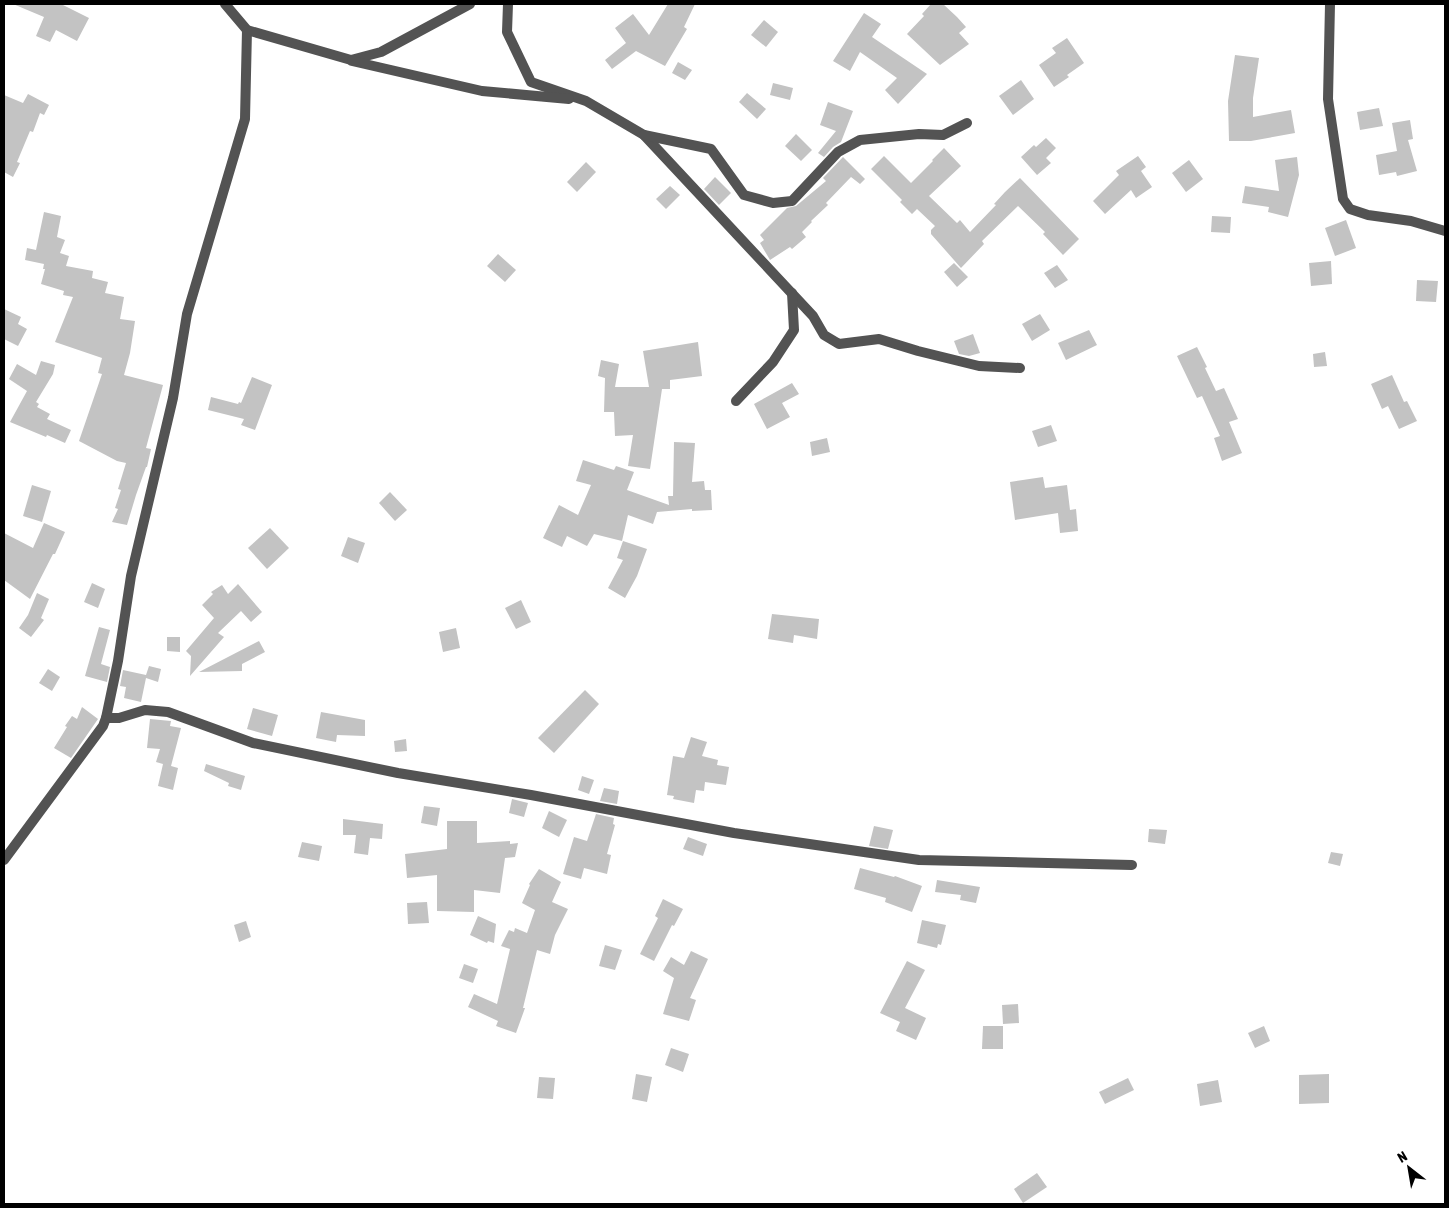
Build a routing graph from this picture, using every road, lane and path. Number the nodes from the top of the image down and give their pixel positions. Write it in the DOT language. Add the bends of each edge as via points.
graph roads {
  1 [pos="225,4"];
  2 [pos="470,4"];
  3 [pos="508,4"];
  4 [pos="1330,4"];
  5 [pos="247,30"];
  6 [pos="351,60"];
  7 [pos="586,101"];
  8 [pos="966,123"];
  9 [pos="644,135"];
  10 [pos="1445,232"];
  11 [pos="792,293"];
  12 [pos="1020,368"];
  13 [pos="736,401"];
  14 [pos="106,718"];
  15 [pos="4,860"];
  16 [pos="1132,865"];
  1 -- 5 [label="street"];
  2 -- 6 [label="street" via="381,52"];
  3 -- 7 [label="street" via="507,32 531,82"];
  4 -- 10 [label="street" via="1328,99 1343,199 1350,209 1411,221"];
  5 -- 6 [label="street"];
  5 -- 14 [label="street" via="245,119 187,314 173,398 131,576"];
  6 -- 7 [label="street" via="482,91"];
  7 -- 9 [label="street"];
  8 -- 9 [label="street" via="943,135 860,140 838,152 792,201 772,203 744,195 712,149"];
  9 -- 11 [label="street"];
  11 -- 12 [label="street" via="813,316 824,335 839,344 879,339 979,366"];
  11 -- 13 [label="street" via="794,330 773,362"];
  14 -- 15 [label="street"];
  14 -- 16 [label="street" via="119,718 144,710 168,712 253,743 398,773 734,833 909,859"];
}
